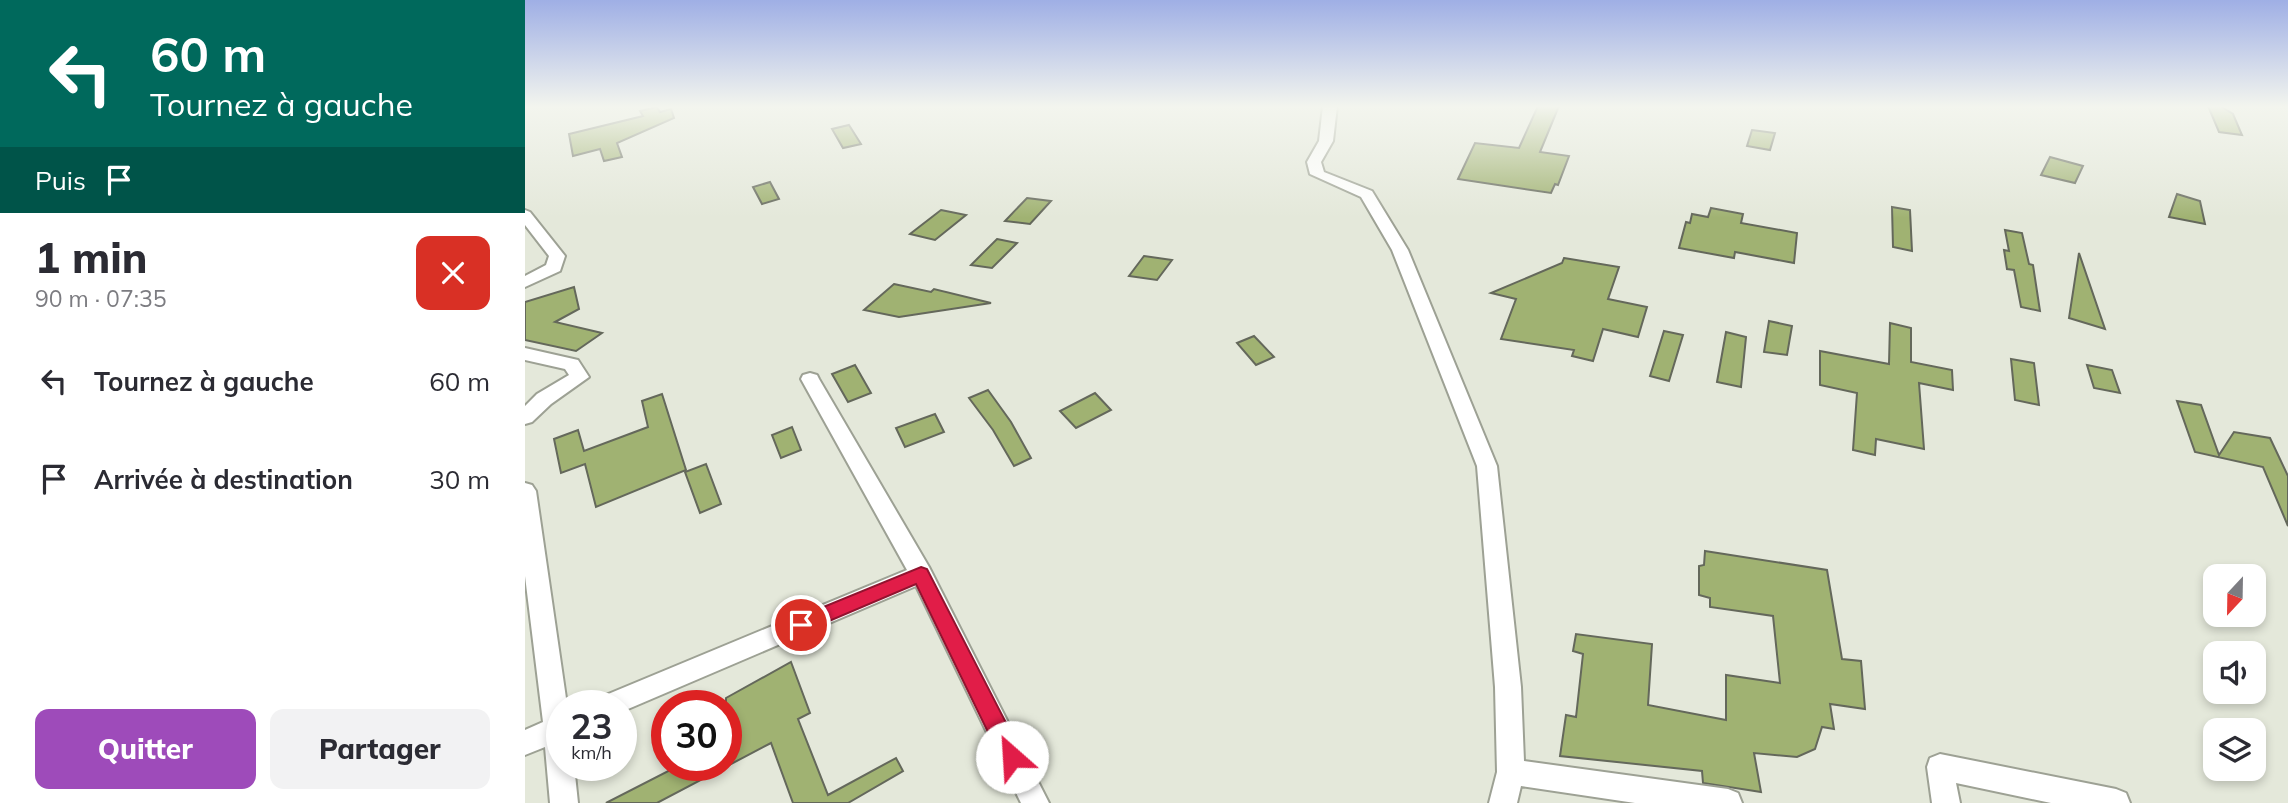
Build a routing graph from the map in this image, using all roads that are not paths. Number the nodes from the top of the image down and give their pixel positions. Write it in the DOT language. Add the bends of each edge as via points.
graph roads {
  1 [pos="1325,143"];
  2 [pos="525,215"];
  3 [pos="525,282"];
  4 [pos="525,355"];
  5 [pos="810,379"];
  6 [pos="525,417"];
  7 [pos="525,491"];
  8 [pos="921,574"];
  9 [pos="554,690"];
  10 [pos="637,694"];
  11 [pos="546,733"];
  12 [pos="525,743"];
  13 [pos="1511,772"];
  14 [pos="563,781"];
  15 [pos="564,803"];
  16 [pos="1035,803"];
  17 [pos="1503,803"];
  18 [pos="1728,803"];
  19 [pos="1946,803"];
  20 [pos="2116,803"];
  1 -- 13 [label="street" via="1314,162 1317,174 1367,194 1400,250 1487,466"];
  2 -- 3 [label="street" via="557,256 554,268"];
  4 -- 6 [label="street" via="571,364 580,377"];
  5 -- 8 [label="street"];
  7 -- 9 [label="street"];
  8 -- 10 [label="street"];
  8 -- 16 [label="street"];
  11 -- 12 [label="street"];
  13 -- 17 [label="street"];
  13 -- 18 [label="street"];
  14 -- 15 [label="street"];
  19 -- 20 [label="street" via="1940,767"];
}
